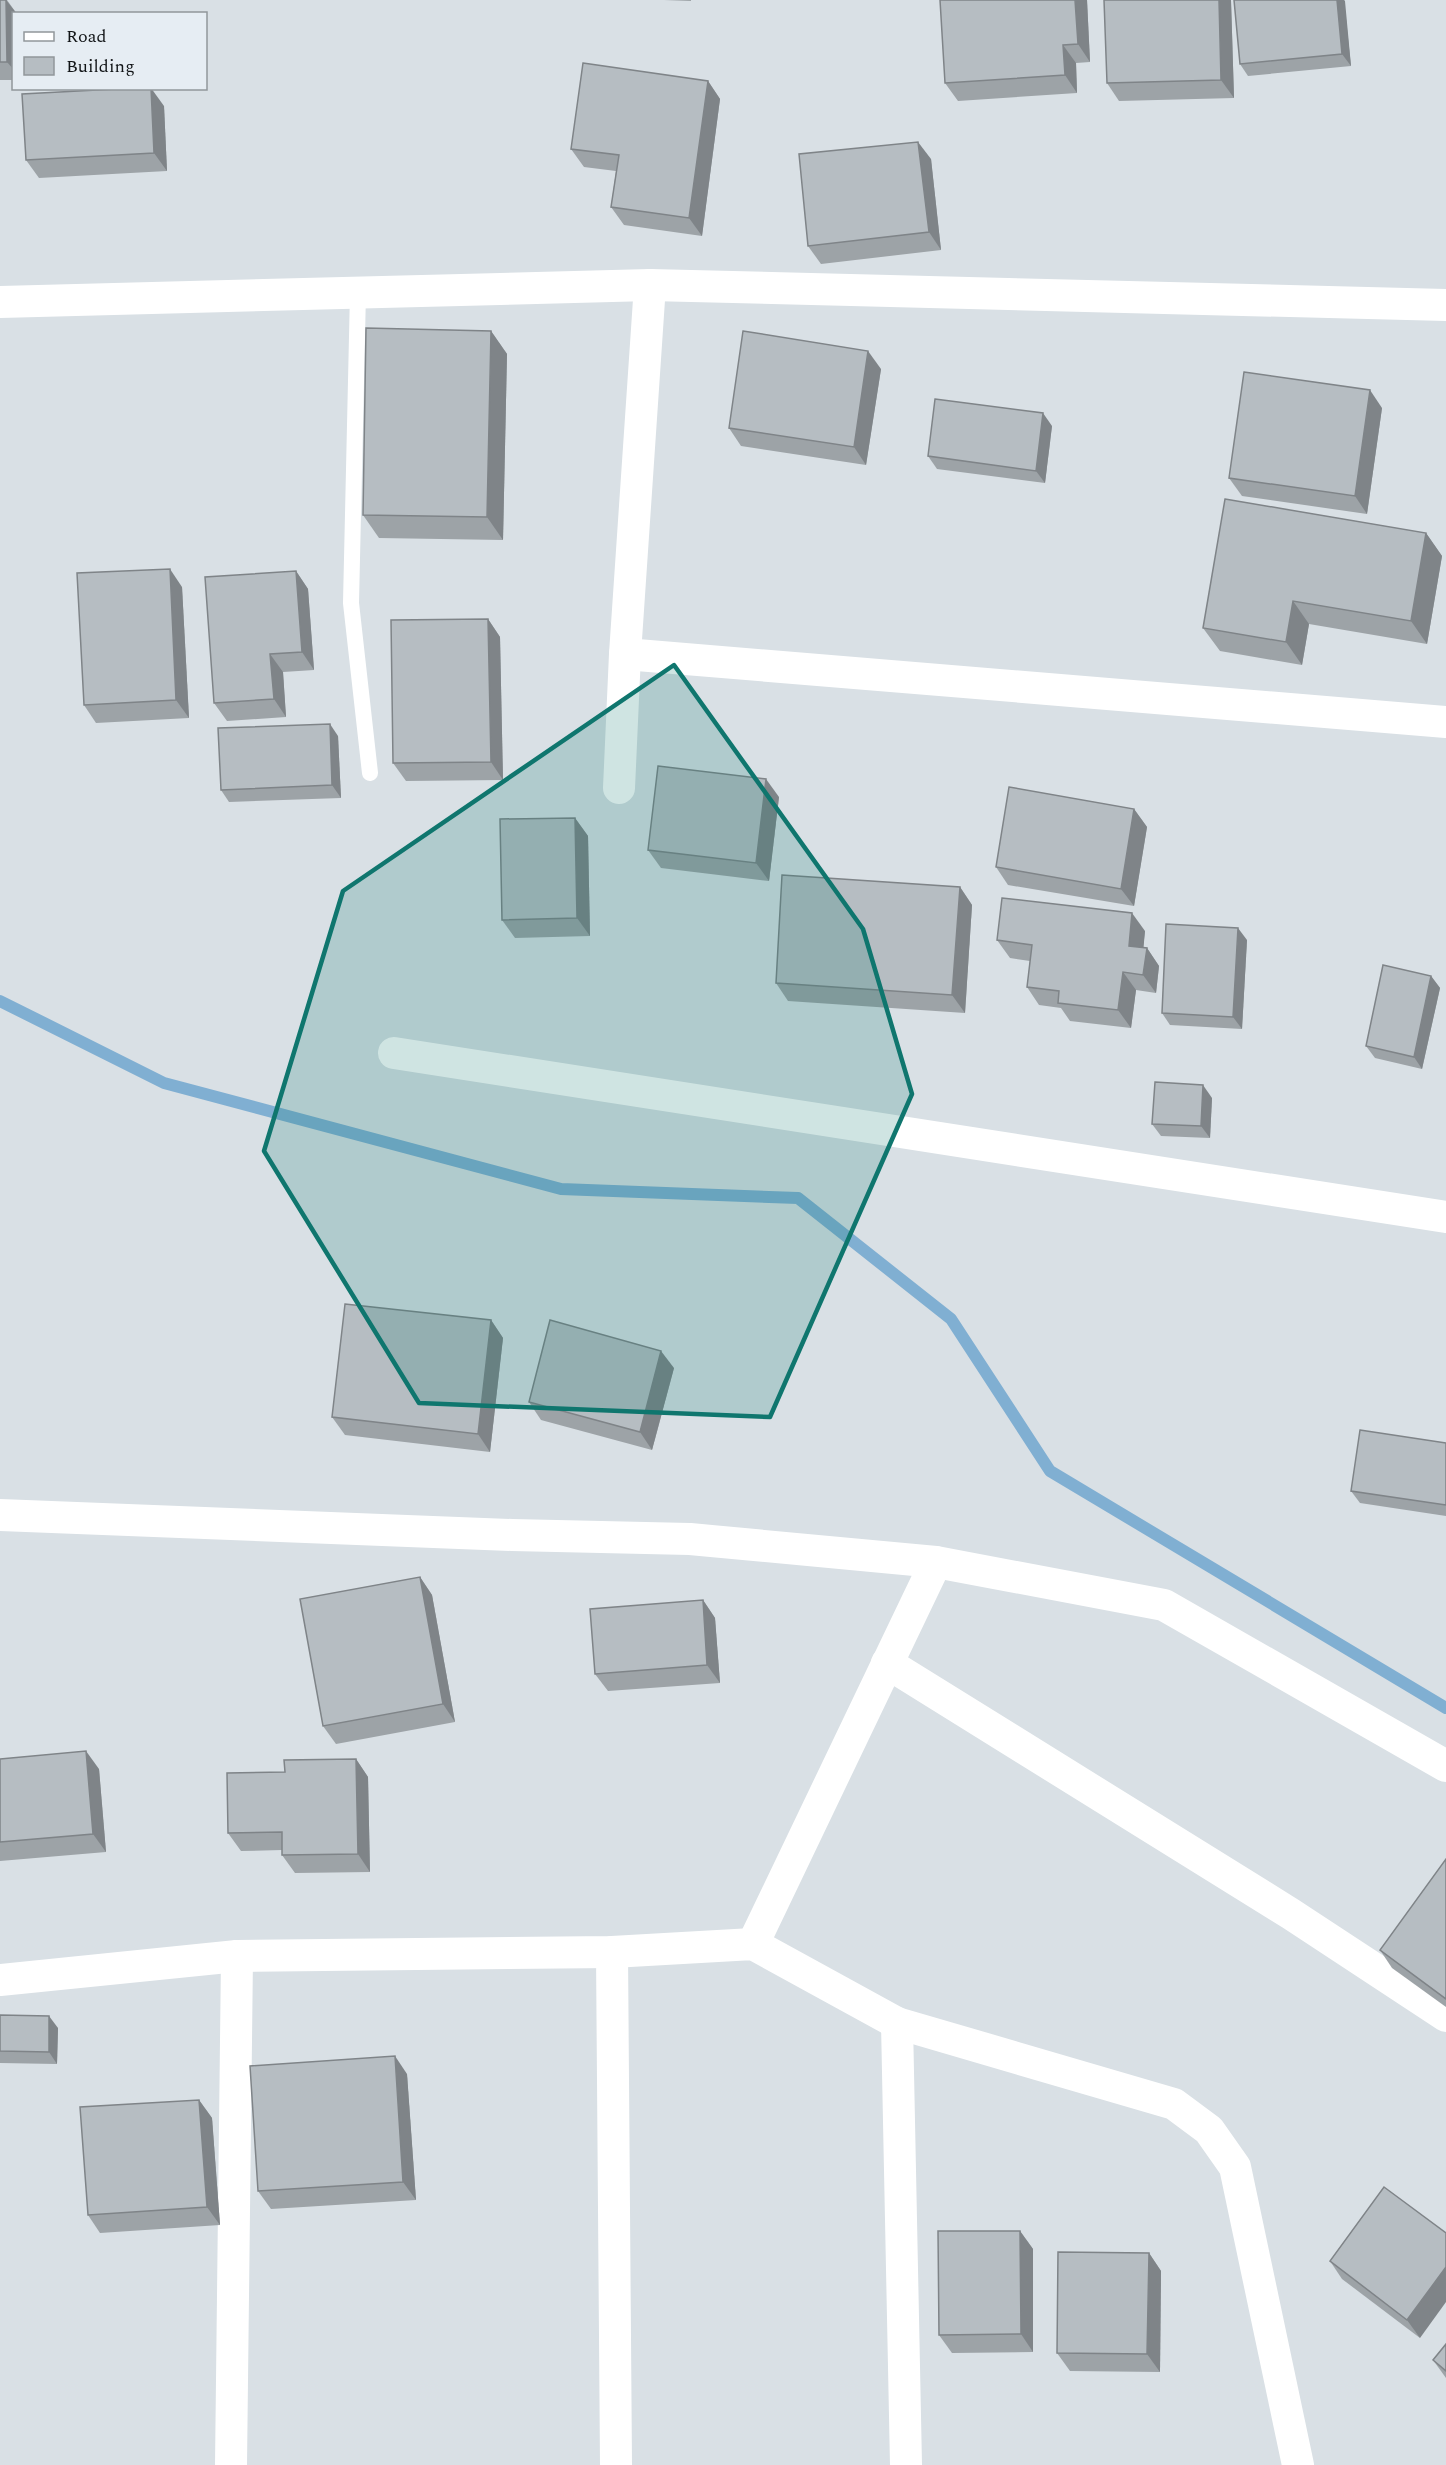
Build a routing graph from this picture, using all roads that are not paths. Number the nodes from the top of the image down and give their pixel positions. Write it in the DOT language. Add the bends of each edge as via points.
graph roads {
  1 [pos="650,285"];
  2 [pos="358,292"];
  3 [pos="0,302"];
  4 [pos="1446,305"];
  5 [pos="625,654"];
  6 [pos="1446,722"];
  7 [pos="370,773"];
  8 [pos="619,788"];
  9 [pos="394,1053"];
  10 [pos="1446,1218"];
  11 [pos="0,1515"];
  12 [pos="936,1562"];
  13 [pos="887,1664"];
  14 [pos="1446,1766"];
  15 [pos="753,1944"];
  16 [pos="612,1952"];
  17 [pos="237,1956"];
  18 [pos="0,1980"];
  19 [pos="1446,2016"];
  20 [pos="897,2023"];
  21 [pos="231,2465"];
  22 [pos="616,2465"];
  23 [pos="906,2465"];
  24 [pos="1298,2465"];
  1 -- 2 [label="street"];
  1 -- 4 [label="street"];
  1 -- 5 [label="street"];
  2 -- 3 [label="street"];
  2 -- 7 [label="lane" via="351,603"];
  5 -- 6 [label="street"];
  5 -- 8 [label="street"];
  9 -- 10 [label="street"];
  11 -- 12 [label="street" via="690,1539"];
  12 -- 13 [label="street"];
  12 -- 14 [label="street" via="1164,1605"];
  13 -- 15 [label="street"];
  13 -- 19 [label="street" via="1291,1914"];
  15 -- 16 [label="street"];
  15 -- 20 [label="street"];
  16 -- 17 [label="street"];
  16 -- 22 [label="street"];
  17 -- 18 [label="street"];
  17 -- 21 [label="street"];
  20 -- 23 [label="street"];
  20 -- 24 [label="street" via="1174,2104 1209,2130 1236,2167"];
}
